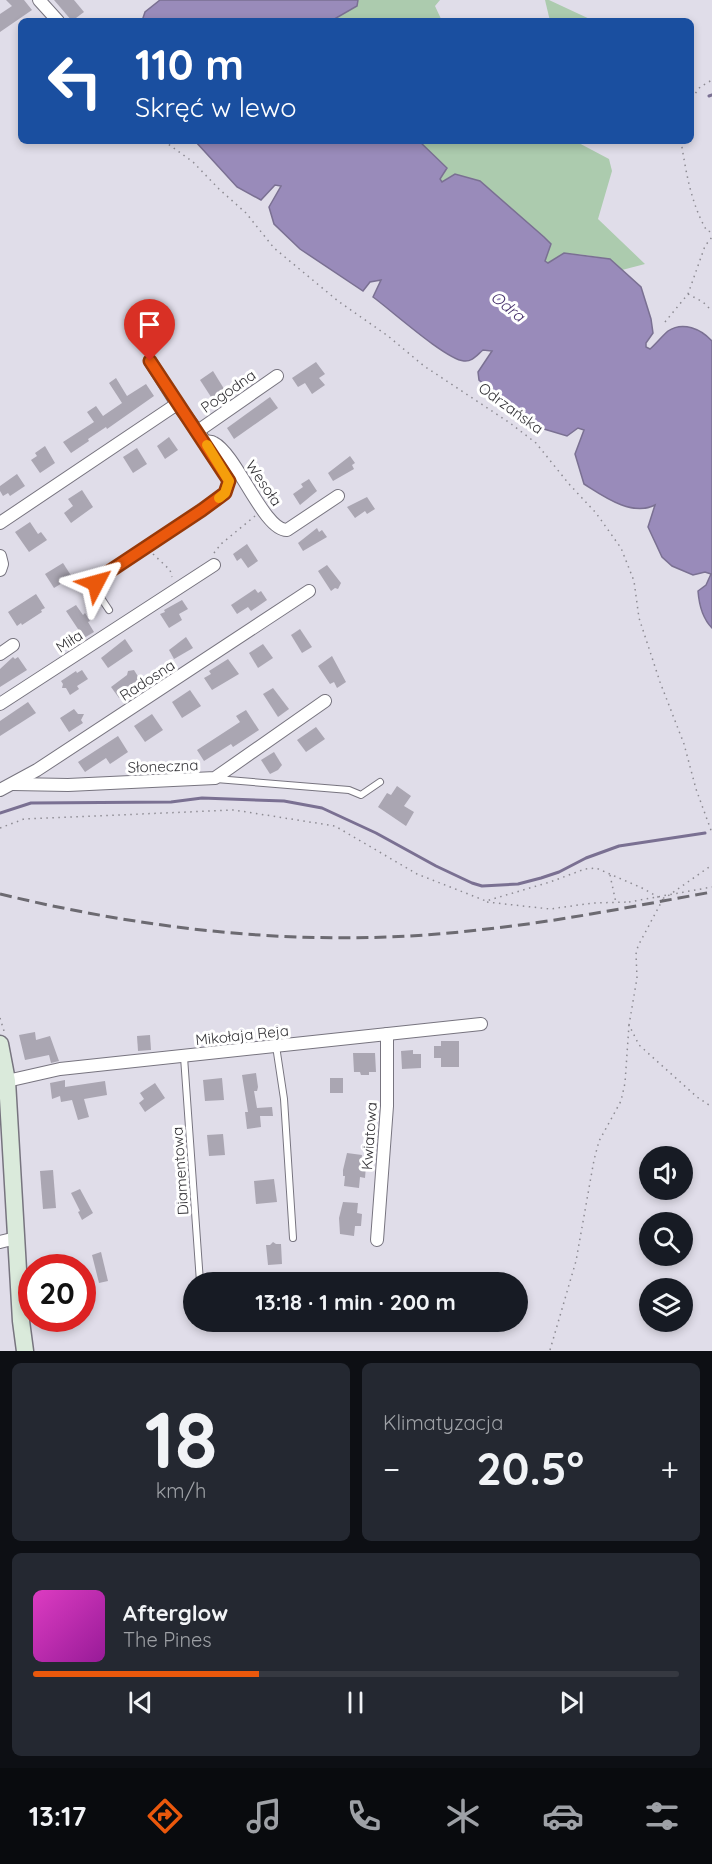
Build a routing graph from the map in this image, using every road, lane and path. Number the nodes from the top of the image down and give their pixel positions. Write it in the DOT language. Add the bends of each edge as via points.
graph roads {
  1 [pos="39,0"];
  2 [pos="55,18"];
  3 [pos="712,80"];
  4 [pos="694,95"];
  5 [pos="168,144"];
  6 [pos="682,144"];
  7 [pos="712,232"];
  8 [pos="712,237"];
  9 [pos="688,294"];
  10 [pos="712,311"];
  11 [pos="665,322"];
  12 [pos="150,361"];
  13 [pos="277,376"];
  14 [pos="177,404"];
  15 [pos="201,436"];
  16 [pos="338,496"];
  17 [pos="263,509"];
  18 [pos="0,523"];
  19 [pos="144,548"];
  20 [pos="0,556"];
  21 [pos="210,568"];
  22 [pos="0,570"];
  23 [pos="174,591"];
  24 [pos="309,591"];
  25 [pos="109,610"];
  26 [pos="13,645"];
  27 [pos="0,654"];
  28 [pos="325,701"];
  29 [pos="0,704"];
  30 [pos="215,778"];
  31 [pos="380,782"];
  32 [pos="13,784"];
  33 [pos="0,790"];
  34 [pos="0,828"];
  35 [pos="712,833"];
  36 [pos="712,865"];
  37 [pos="610,875"];
  38 [pos="712,887"];
  39 [pos="664,898"];
  40 [pos="486,902"];
  41 [pos="616,903"];
  42 [pos="482,1024"];
  43 [pos="629,1025"];
  44 [pos="387,1034"];
  45 [pos="0,1044"];
  46 [pos="276,1047"];
  47 [pos="184,1057"];
  48 [pos="4,1074"];
  49 [pos="712,1107"];
  50 [pos="293,1238"];
  51 [pos="8,1240"];
  52 [pos="377,1240"];
  53 [pos="199,1272"];
  54 [pos="550,1350"];
  55 [pos="25,1351"];
  1 -- 2 [label="street"];
  3 -- 4 [label="path"];
  5 -- 35 [label="path, Odrzańska" via="193,162 246,213 274,248 338,301 536,443 596,513 621,548 634,581 639,618"];
  6 -- 7 [label="path" via="699,218"];
  8 -- 9 [label="path"];
  9 -- 10 [label="path"];
  9 -- 11 [label="path"];
  12 -- 14 [label="street, Wesoła"];
  13 -- 15 [label="street, Pogodna"];
  14 -- 15 [label="street, Wesoła"];
  14 -- 18 [label="street"];
  15 -- 17 [label="street, Wesoła" via="231,461"];
  15 -- 19 [label="lane" via="229,481 225,493"];
  16 -- 17 [label="street, Wesoła" via="287,530 276,527"];
  17 -- 21 [label="path" via="221,544"];
  19 -- 23 [label="path" via="170,570"];
  19 -- 25 [label="lane" via="96,583"];
  20 -- 22 [label="street"];
  21 -- 23 [label="street, Miła"];
  23 -- 29 [label="street, Miła"];
  24 -- 32 [label="street, Radosna"];
  26 -- 27 [label="street"];
  28 -- 30 [label="street, Słoneczna"];
  30 -- 31 [label="lane" via="349,790 361,795"];
  30 -- 32 [label="street, Słoneczna"];
  32 -- 33 [label="street, Radosna"];
  34 -- 40 [label="path" via="24,819 234,810 335,826 417,874"];
  36 -- 39 [label="path"];
  37 -- 39 [label="path"];
  37 -- 40 [label="path" via="596,868 585,869"];
  37 -- 41 [label="path"];
  38 -- 41 [label="path, bridge"];
  39 -- 43 [label="path" via="638,946"];
  40 -- 41 [label="path" via="550,909"];
  42 -- 44 [label="street, Mikołaja Reja"];
  43 -- 49 [label="path" via="639,1045"];
  43 -- 54 [label="path" via="621,1101 599,1140 576,1261"];
  44 -- 46 [label="street, Mikołaja Reja"];
  44 -- 52 [label="street, Kwiatowa" via="387,1106"];
  45 -- 48 [label="main road"];
  46 -- 47 [label="street, Mikołaja Reja"];
  46 -- 50 [label="lane" via="284,1099"];
  47 -- 48 [label="street, Mikołaja Reja"];
  47 -- 53 [label="lane, Diamentowa"];
  48 -- 51 [label="main road"];
  51 -- 55 [label="main road"];
}
